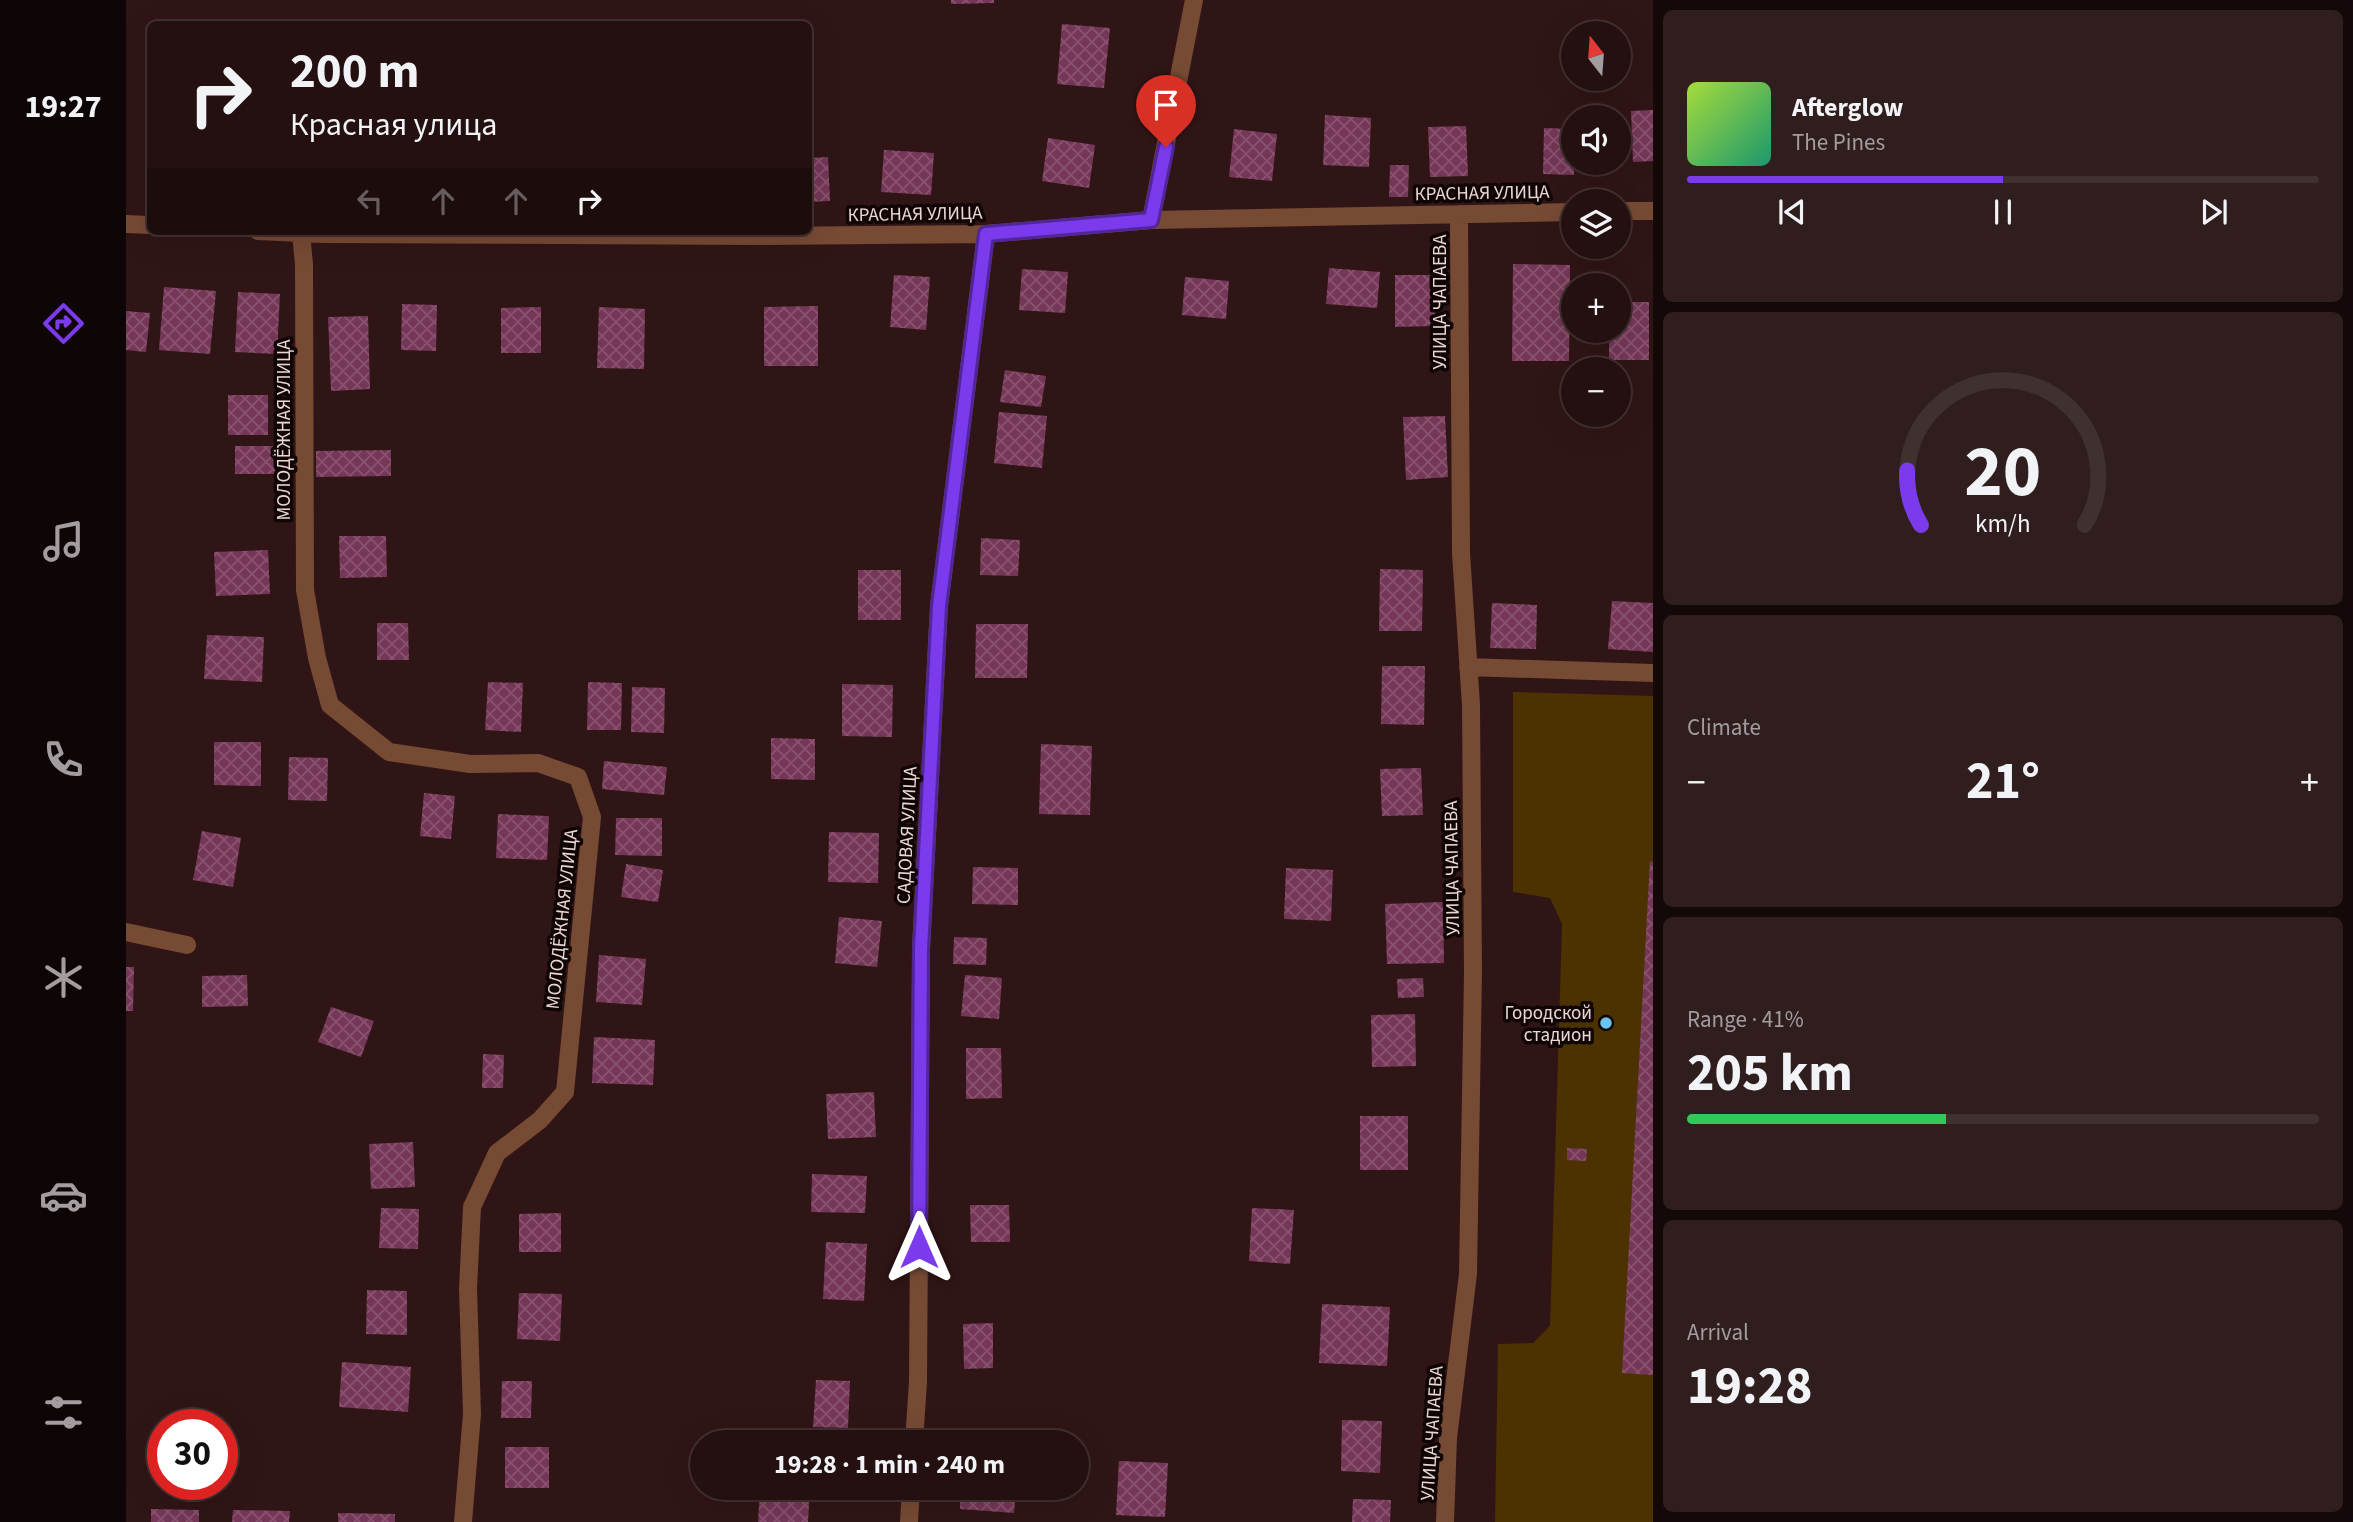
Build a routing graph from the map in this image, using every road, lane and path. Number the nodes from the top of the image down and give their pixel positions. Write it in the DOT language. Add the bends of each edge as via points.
graph roads {
  1 [pos="1194,0"];
  2 [pos="1631,211"];
  3 [pos="1653,211"];
  4 [pos="1561,212"];
  5 [pos="1459,214"];
  6 [pos="1151,220"];
  7 [pos="126,224"];
  8 [pos="147,225"];
  9 [pos="986,234"];
  10 [pos="300,235"];
  11 [pos="591,235"];
  12 [pos="1468,667"];
  13 [pos="1653,673"];
  14 [pos="126,932"];
  15 [pos="187,945"];
  16 [pos="915,1430"];
  17 [pos="910,1500"];
  18 [pos="463,1522"];
  19 [pos="909,1522"];
  20 [pos="1445,1522"];
  1 -- 6 [label="street"];
  2 -- 3 [label="street"];
  4 -- 5 [label="street, КРАСНАЯ УЛИЦА"];
  5 -- 6 [label="street, КРАСНАЯ УЛИЦА"];
  5 -- 12 [label="street, УЛИЦА ЧАПАЕВА" via="1461,554"];
  6 -- 9 [label="street, КРАСНАЯ УЛИЦА"];
  7 -- 8 [label="street"];
  9 -- 11 [label="street, КРАСНАЯ УЛИЦА"];
  9 -- 16 [label="street, САДОВАЯ УЛИЦА" via="939,606 921,949"];
  10 -- 18 [label="street, МОЛОДЁЖНАЯ УЛИЦА" via="305,590 330,705 389,752 470,764 538,763 578,777 592,817 565,1092 540,1120 496,1153 472,1207 468,1289 472,1414"];
  12 -- 13 [label="street"];
  12 -- 20 [label="street, УЛИЦА ЧАПАЕВА" via="1474,972 1468,1274 1448,1438"];
  14 -- 15 [label="street"];
  17 -- 19 [label="street"];
}
